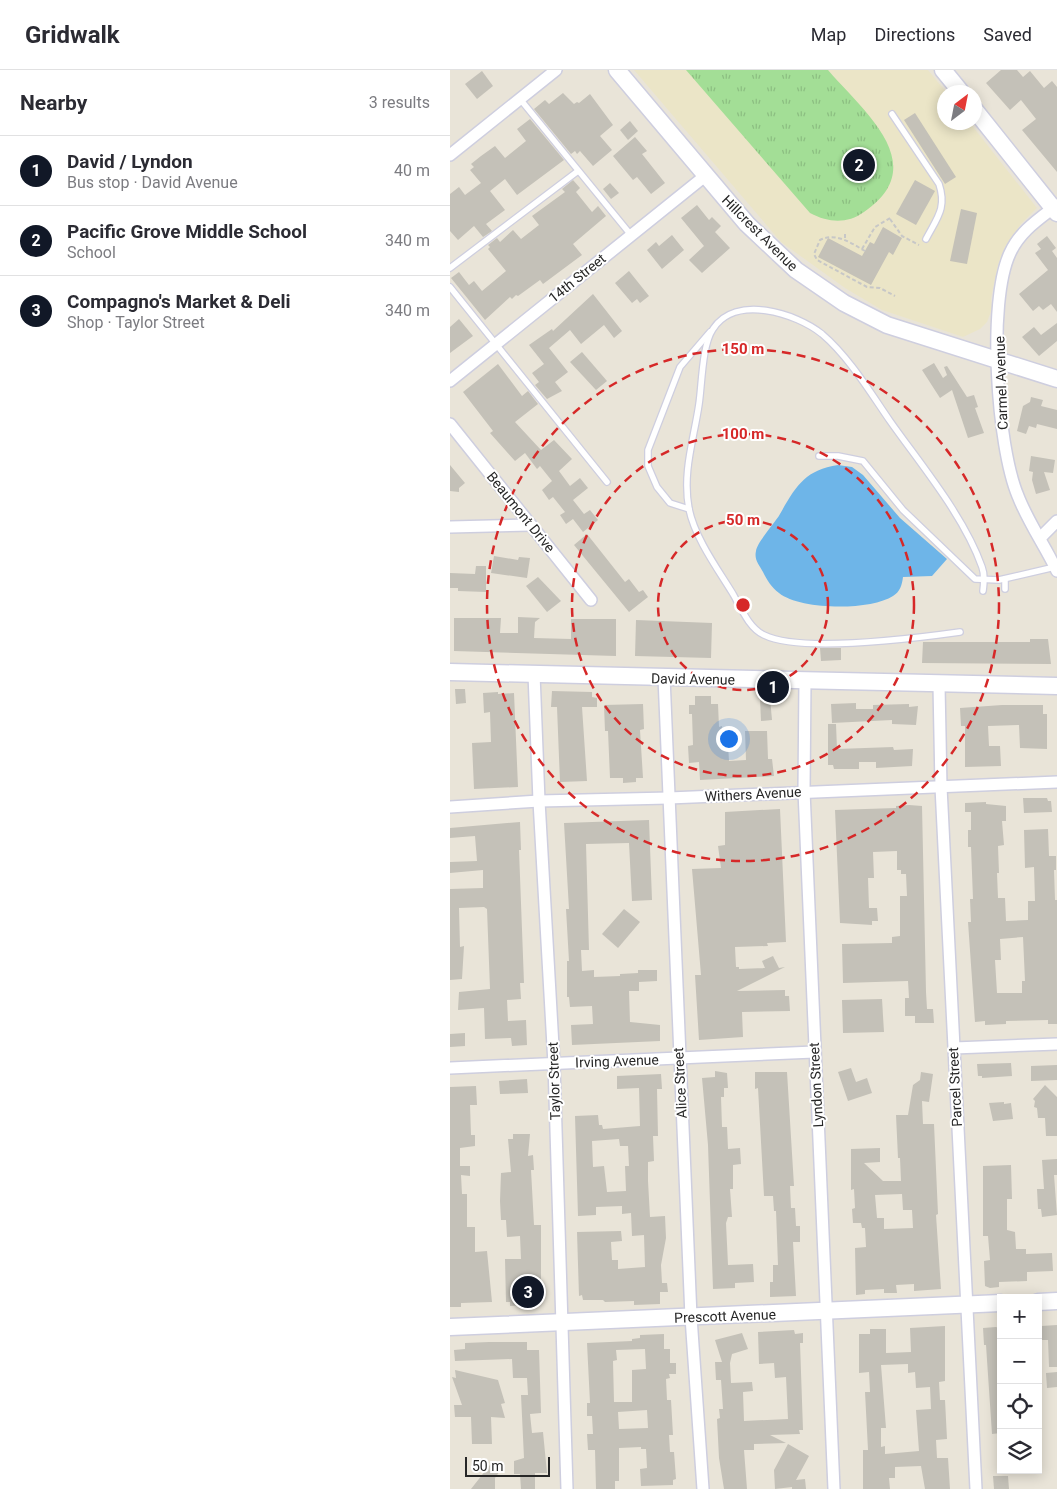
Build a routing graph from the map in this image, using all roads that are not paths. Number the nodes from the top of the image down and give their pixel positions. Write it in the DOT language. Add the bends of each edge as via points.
graph roads {
  1 [pos="556,70"];
  2 [pos="617,70"];
  3 [pos="943,70"];
  4 [pos="955,85"];
  5 [pos="520,98"];
  6 [pos="892,114"];
  7 [pos="982,119"];
  8 [pos="450,154"];
  9 [pos="578,170"];
  10 [pos="705,176"];
  11 [pos="1056,208"];
  12 [pos="631,235"];
  13 [pos="926,239"];
  14 [pos="450,268"];
  15 [pos="450,288"];
  16 [pos="713,328"];
  17 [pos="496,345"];
  18 [pos="997,360"];
  19 [pos="1057,379"];
  20 [pos="450,381"];
  21 [pos="450,424"];
  22 [pos="818,456"];
  23 [pos="607,482"];
  24 [pos="689,509"];
  25 [pos="1057,521"];
  26 [pos="531,525"];
  27 [pos="450,527"];
  28 [pos="1041,538"];
  29 [pos="1056,569"];
  30 [pos="984,579"];
  31 [pos="1005,579"];
  32 [pos="1005,589"];
  33 [pos="983,591"];
  34 [pos="591,600"];
  35 [pos="960,632"];
  36 [pos="450,672"];
  37 [pos="534,674"];
  38 [pos="664,678"];
  39 [pos="805,681"];
  40 [pos="940,685"];
  41 [pos="1057,686"];
  42 [pos="1057,782"];
  43 [pos="941,787"];
  44 [pos="804,791"];
  45 [pos="669,798"];
  46 [pos="539,800"];
  47 [pos="450,807"];
  48 [pos="1057,1044"];
  49 [pos="954,1048"];
  50 [pos="814,1052"];
  51 [pos="679,1059"];
  52 [pos="554,1064"];
  53 [pos="450,1068"];
  54 [pos="1042,1302"];
  55 [pos="1057,1302"];
  56 [pos="997,1303"];
  57 [pos="966,1305"];
  58 [pos="827,1312"];
  59 [pos="691,1317"];
  60 [pos="562,1323"];
  61 [pos="450,1327"];
  62 [pos="567,1489"];
  63 [pos="703,1489"];
  64 [pos="834,1489"];
  65 [pos="976,1489"];
  1 -- 5 [label="street"];
  2 -- 10 [label="street, Hillcrest Avenue"];
  3 -- 4 [label="street"];
  5 -- 8 [label="street"];
  5 -- 9 [label="lane"];
  6 -- 13 [label="lane" via="943,195 942,208"];
  7 -- 11 [label="street"];
  9 -- 12 [label="lane"];
  9 -- 14 [label="lane"];
  10 -- 12 [label="street, 14th Street"];
  10 -- 18 [label="street, Hillcrest Avenue" via="775,251 796,270 844,303 887,325"];
  11 -- 18 [label="street, Carmel Avenue" via="1023,231 1006,263 999,300"];
  12 -- 17 [label="street, 14th Street"];
  15 -- 17 [label="lane"];
  16 -- 24 [label="lane" via="706,349 686,476"];
  16 -- 24 [label="lane" via="680,367 648,450 648,466 657,487 670,502"];
  16 -- 30 [label="lane" via="741,310 762,309 822,334 862,381 962,525"];
  17 -- 20 [label="street, 14th Street"];
  17 -- 23 [label="lane"];
  18 -- 19 [label="street, Hillcrest Avenue"];
  18 -- 28 [label="street, Carmel Avenue" via="1006,459 1018,497"];
  21 -- 26 [label="street, Beaumont Drive"];
  22 -- 30 [label="lane" via="863,461 903,510 975,579"];
  24 -- 35 [label="lane" via="696,530 716,567 749,622 764,635 800,644 929,637"];
  25 -- 28 [label="street"];
  26 -- 27 [label="street"];
  26 -- 34 [label="street, Beaumont Drive"];
  28 -- 29 [label="street, Carmel Avenue"];
  29 -- 31 [label="lane"];
  30 -- 31 [label="lane"];
  30 -- 33 [label="lane"];
  31 -- 32 [label="lane"];
  36 -- 37 [label="street, David Avenue"];
  37 -- 38 [label="street, David Avenue"];
  37 -- 46 [label="street, Taylor Street"];
  38 -- 39 [label="street, David Avenue"];
  38 -- 45 [label="street, Alice Street"];
  39 -- 40 [label="street, David Avenue"];
  39 -- 44 [label="street, Lyndon Street"];
  40 -- 41 [label="street, David Avenue"];
  40 -- 43 [label="street, Parcel Street"];
  42 -- 43 [label="street, Withers Avenue"];
  43 -- 44 [label="street, Withers Avenue"];
  43 -- 49 [label="street, Parcel Street"];
  44 -- 45 [label="street, Withers Avenue"];
  44 -- 50 [label="street, Lyndon Street"];
  45 -- 46 [label="street, Withers Avenue"];
  45 -- 51 [label="street, Alice Street"];
  46 -- 47 [label="street, Withers Avenue"];
  46 -- 52 [label="street, Taylor Street"];
  48 -- 49 [label="street"];
  49 -- 57 [label="street, Parcel Street"];
  50 -- 51 [label="street, Irving Avenue"];
  50 -- 58 [label="street, Lyndon Street"];
  51 -- 52 [label="street, Irving Avenue"];
  51 -- 59 [label="street, Alice Street"];
  52 -- 53 [label="street, Irving Avenue"];
  52 -- 60 [label="street, Taylor Street"];
  54 -- 55 [label="street"];
  56 -- 57 [label="street, Prescott Avenue"];
  57 -- 58 [label="street, Prescott Avenue"];
  57 -- 65 [label="street, Parcel Street"];
  58 -- 59 [label="street, Prescott Avenue"];
  58 -- 64 [label="street, Lyndon Street"];
  59 -- 60 [label="street, Prescott Avenue"];
  59 -- 63 [label="street, Alice Street"];
  60 -- 61 [label="street, Prescott Avenue"];
  60 -- 62 [label="street, Taylor Street"];
}
